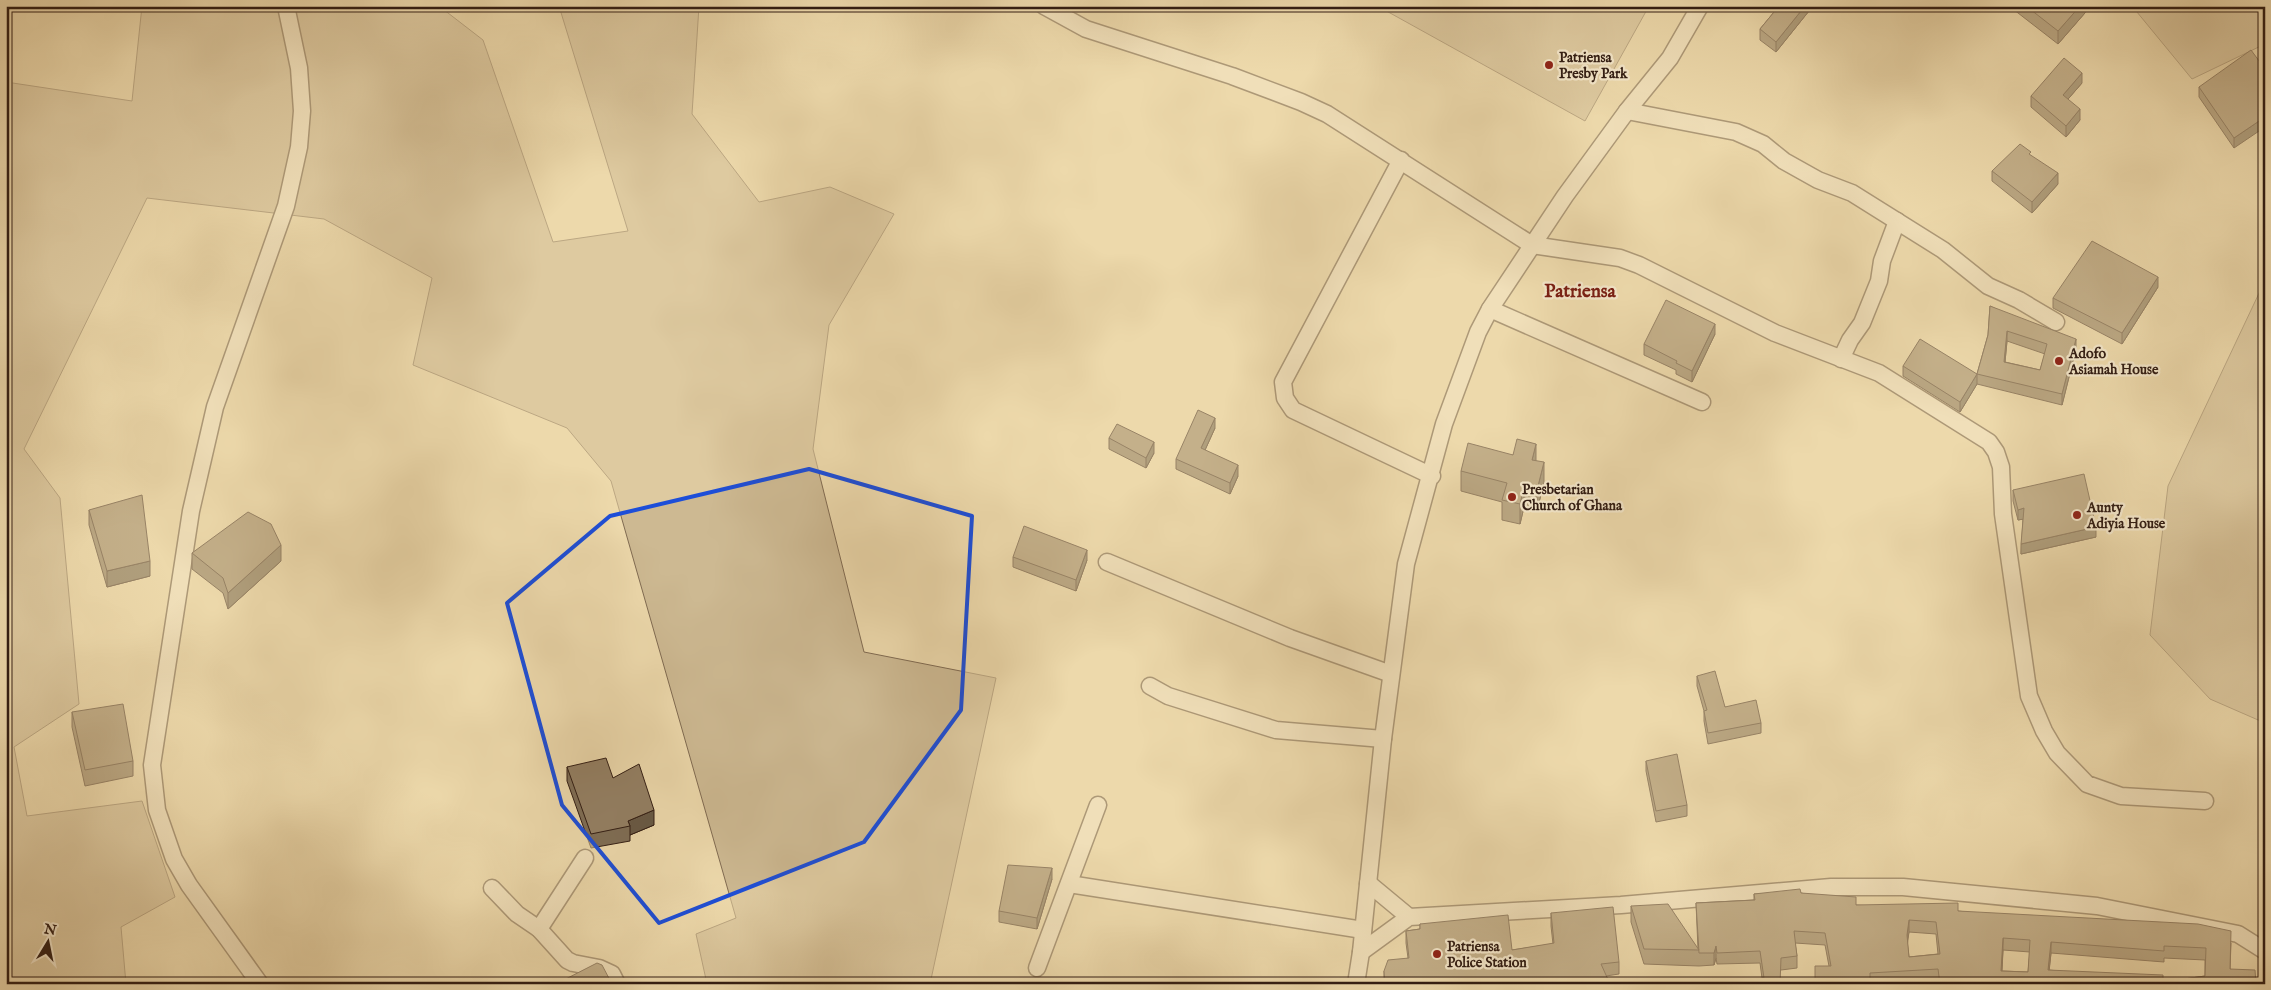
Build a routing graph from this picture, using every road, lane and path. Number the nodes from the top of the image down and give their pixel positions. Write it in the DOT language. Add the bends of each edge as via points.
graph roads {
  1 [pos="286,6"];
  2 [pos="1044,6"];
  3 [pos="1700,6"];
  4 [pos="1626,111"];
  5 [pos="1401,160"];
  6 [pos="1897,221"];
  7 [pos="1532,245"];
  8 [pos="1490,309"];
  9 [pos="2056,322"];
  10 [pos="1841,359"];
  11 [pos="1702,402"];
  12 [pos="1432,476"];
  13 [pos="1107,562"];
  14 [pos="1391,674"];
  15 [pos="1150,686"];
  16 [pos="1383,739"];
  17 [pos="2204,801"];
  18 [pos="1098,805"];
  19 [pos="585,858"];
  20 [pos="1368,883"];
  21 [pos="1069,884"];
  22 [pos="492,888"];
  23 [pos="1409,917"];
  24 [pos="539,929"];
  25 [pos="1363,930"];
  26 [pos="2265,951"];
  27 [pos="1361,952"];
  28 [pos="1037,968"];
  29 [pos="260,984"];
  30 [pos="617,984"];
  31 [pos="1356,984"];
  1 -- 29 [label="street" via="300,68 302,111 299,148 286,206 213,417 189,521 152,765 157,810 174,859"];
  2 -- 5 [label="street" via="1086,29 1301,102 1327,114"];
  3 -- 4 [label="street" via="1670,58"];
  4 -- 6 [label="street" via="1736,132 1763,144 1784,161 1818,180 1852,193"];
  4 -- 7 [label="street"];
  5 -- 7 [label="street"];
  5 -- 12 [label="street" via="1283,382 1285,398 1293,410"];
  6 -- 9 [label="street" via="1943,250 1988,286"];
  6 -- 10 [label="street" via="1872,300"];
  7 -- 8 [label="street"];
  7 -- 10 [label="street" via="1620,258 1639,265 1775,334"];
  8 -- 11 [label="street"];
  8 -- 12 [label="street" via="1478,332 1444,424"];
  10 -- 17 [label="street" via="1879,373 1989,442 1996,452 2030,696 2057,753 2088,784 2121,796"];
  12 -- 14 [label="street" via="1406,564"];
  13 -- 14 [label="street" via="1290,638"];
  14 -- 16 [label="street"];
  15 -- 16 [label="street" via="1168,696 1276,730"];
  16 -- 20 [label="street"];
  18 -- 21 [label="street"];
  19 -- 24 [label="street"];
  20 -- 23 [label="street"];
  20 -- 25 [label="street"];
  21 -- 25 [label="street"];
  21 -- 28 [label="street"];
  22 -- 24 [label="street" via="517,914"];
  23 -- 26 [label="street" via="1621,906 1831,887 1903,887 2097,906 2238,934"];
  23 -- 27 [label="street"];
  24 -- 30 [label="street" via="567,960 606,971 612,974"];
  25 -- 27 [label="street"];
  27 -- 31 [label="street"];
}
